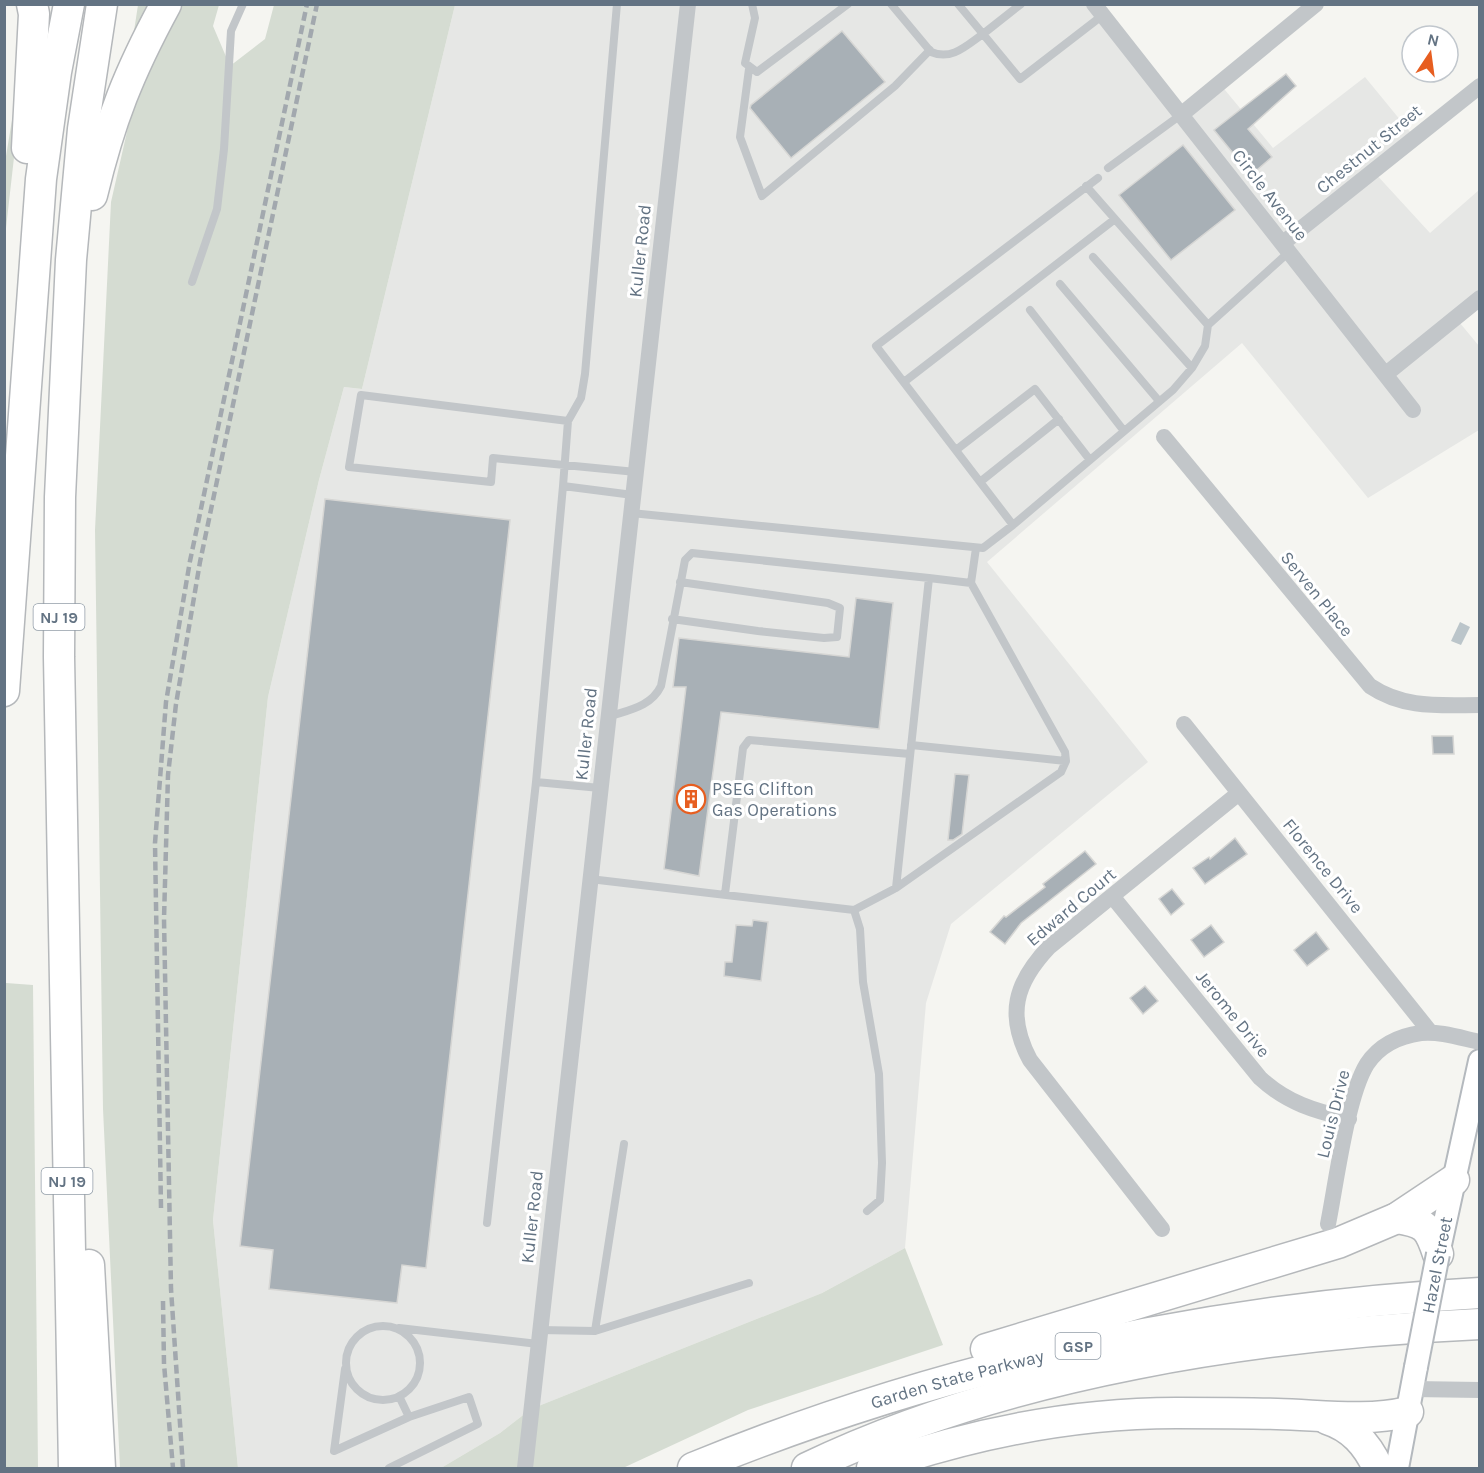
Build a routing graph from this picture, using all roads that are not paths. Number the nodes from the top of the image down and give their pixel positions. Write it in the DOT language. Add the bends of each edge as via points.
graph roads {
  1 [pos="32,4"];
  2 [pos="69,4"];
  3 [pos="102,4"];
  4 [pos="166,4"];
  5 [pos="243,4"];
  6 [pos="617,4"];
  7 [pos="688,4"];
  8 [pos="752,4"];
  9 [pos="848,4"];
  10 [pos="891,4"];
  11 [pos="958,4"];
  12 [pos="1021,4"];
  13 [pos="1316,4"];
  14 [pos="1098,10"];
  15 [pos="983,34"];
  16 [pos="930,50"];
  17 [pos="749,69"];
  18 [pos="1479,86"];
  19 [pos="1182,114"];
  20 [pos="1108,168"];
  21 [pos="1098,178"];
  22 [pos="1086,186"];
  23 [pos="1115,219"];
  24 [pos="1287,248"];
  25 [pos="1093,257"];
  26 [pos="192,282"];
  27 [pos="1060,284"];
  28 [pos="1479,298"];
  29 [pos="1030,310"];
  30 [pos="1208,325"];
  31 [pos="29,340"];
  32 [pos="66,340"];
  33 [pos="1192,368"];
  34 [pos="1386,374"];
  35 [pos="904,382"];
  36 [pos="1159,401"];
  37 [pos="1413,410"];
  38 [pos="1059,419"];
  39 [pos="568,421"];
  40 [pos="1124,431"];
  41 [pos="1164,436"];
  42 [pos="956,450"];
  43 [pos="1090,460"];
  44 [pos="565,465"];
  45 [pos="636,472"];
  46 [pos="980,482"];
  47 [pos="563,486"];
  48 [pos="633,495"];
  49 [pos="631,513"];
  50 [pos="1013,525"];
  51 [pos="976,548"];
  52 [pos="929,578"];
  53 [pos="680,582"];
  54 [pos="971,583"];
  55 [pos="672,619"];
  56 [pos="4,691"];
  57 [pos="1479,705"];
  58 [pos="608,717"];
  59 [pos="1184,724"];
  60 [pos="910,749"];
  61 [pos="1066,761"];
  62 [pos="536,782"];
  63 [pos="600,788"];
  64 [pos="1239,793"];
  65 [pos="590,879"];
  66 [pos="896,888"];
  67 [pos="64,894"];
  68 [pos="725,894"];
  69 [pos="1112,896"];
  70 [pos="854,910"];
  71 [pos="1431,1032"];
  72 [pos="1479,1042"];
  73 [pos="1479,1061"];
  74 [pos="1349,1119"];
  75 [pos="624,1144"];
  76 [pos="1454,1180"];
  77 [pos="867,1211"];
  78 [pos="1397,1218"];
  79 [pos="487,1223"];
  80 [pos="1328,1224"];
  81 [pos="1162,1229"];
  82 [pos="1438,1254"];
  83 [pos="748,1283"];
  84 [pos="1479,1293"];
  85 [pos="1479,1324"];
  86 [pos="391,1327"];
  87 [pos="595,1330"];
  88 [pos="539,1337"];
  89 [pos="347,1355"];
  90 [pos="1479,1390"];
  91 [pos="399,1396"];
  92 [pos="1411,1401"];
  93 [pos="1312,1416"];
  94 [pos="409,1417"];
  95 [pos="770,1438"];
  96 [pos="74,1468"];
  97 [pos="100,1468"];
  98 [pos="389,1468"];
  99 [pos="525,1468"];
  100 [pos="693,1468"];
  101 [pos="807,1468"];
  102 [pos="872,1468"];
  103 [pos="1378,1468"];
  104 [pos="1397,1468"];
  1 -- 31 [label="highway" via="25,225"];
  2 -- 31 [label="highway, NJ 19" via="44,157"];
  3 -- 32 [label="highway, NJ 19" via="83,129"];
  4 -- 32 [label="highway" via="136,59 112,119 92,196"];
  5 -- 26 [label="lane" via="231,31 216,209"];
  6 -- 39 [label="lane" via="585,374 581,398"];
  7 -- 45 [label="street, Kuller Road"];
  8 -- 17 [label="lane" via="755,18 745,63"];
  9 -- 17 [label="lane" via="758,72"];
  10 -- 16 [label="lane"];
  11 -- 15 [label="lane"];
  12 -- 15 [label="lane"];
  13 -- 19 [label="street"];
  14 -- 15 [label="lane" via="1020,79"];
  14 -- 19 [label="street, Circle Avenue"];
  15 -- 16 [label="lane" via="952,54 941,56"];
  16 -- 17 [label="lane" via="895,86 762,196 740,137"];
  18 -- 24 [label="street, Chestnut Street"];
  19 -- 20 [label="lane"];
  19 -- 24 [label="street, Circle Avenue"];
  21 -- 22 [label="lane"];
  22 -- 23 [label="lane"];
  22 -- 35 [label="lane" via="876,346"];
  23 -- 30 [label="lane"];
  23 -- 35 [label="lane"];
  24 -- 30 [label="lane"];
  24 -- 34 [label="street, Circle Avenue"];
  25 -- 33 [label="lane"];
  27 -- 36 [label="lane"];
  28 -- 34 [label="street"];
  29 -- 40 [label="lane"];
  30 -- 33 [label="lane" via="1205,346"];
  31 -- 56 [label="highway, NJ 19"];
  32 -- 67 [label="highway, NJ 19" via="59,564"];
  33 -- 36 [label="lane"];
  34 -- 37 [label="street, Circle Avenue"];
  35 -- 42 [label="lane"];
  36 -- 40 [label="lane"];
  38 -- 42 [label="lane" via="1035,389"];
  38 -- 43 [label="lane"];
  38 -- 46 [label="lane"];
  39 -- 44 [label="lane"];
  39 -- 44 [label="lane" via="361,395 349,467 491,482 493,458"];
  40 -- 43 [label="lane"];
  41 -- 57 [label="street, Serven Place" via="1370,686 1410,704"];
  42 -- 46 [label="lane"];
  43 -- 50 [label="lane"];
  44 -- 45 [label="lane"];
  44 -- 47 [label="lane"];
  45 -- 48 [label="street, Kuller Road"];
  46 -- 50 [label="lane"];
  47 -- 48 [label="lane"];
  47 -- 62 [label="lane"];
  48 -- 49 [label="street, Kuller Road"];
  49 -- 51 [label="lane"];
  49 -- 58 [label="street, Kuller Road"];
  50 -- 51 [label="lane" via="983,548"];
  51 -- 54 [label="lane"];
  52 -- 53 [label="lane" via="692,553 685,560"];
  52 -- 54 [label="lane"];
  52 -- 60 [label="lane"];
  53 -- 55 [label="lane"];
  53 -- 55 [label="lane" via="828,603 840,608 837,637"];
  54 -- 61 [label="lane" via="1065,752"];
  55 -- 58 [label="lane" via="656,697"];
  58 -- 63 [label="street, Kuller Road"];
  59 -- 64 [label="street, Florence Drive"];
  60 -- 61 [label="lane"];
  60 -- 66 [label="lane"];
  60 -- 68 [label="lane" via="749,740 743,748"];
  61 -- 66 [label="lane" via="1061,772"];
  62 -- 63 [label="lane"];
  62 -- 79 [label="lane"];
  63 -- 65 [label="street, Kuller Road"];
  64 -- 69 [label="street, Edward Court"];
  64 -- 71 [label="street, Florence Drive"];
  65 -- 68 [label="lane"];
  65 -- 88 [label="street, Kuller Road"];
  66 -- 70 [label="lane"];
  67 -- 96 [label="highway, NJ 19"];
  67 -- 97 [label="highway"];
  68 -- 70 [label="lane"];
  69 -- 74 [label="street, Jerome Drive" via="1260,1078 1300,1106"];
  69 -- 81 [label="street, Edward Court" via="1034,963 1021,987 1017,1028 1030,1060"];
  70 -- 77 [label="lane" via="860,929 863,982 879,1074 880,1200"];
  71 -- 72 [label="street, Louis Drive"];
  71 -- 74 [label="street, Louis Drive" via="1393,1041 1375,1055 1357,1086"];
  73 -- 76 [label="street, Hazel Street"];
  74 -- 80 [label="street, Louis Drive"];
  75 -- 87 [label="lane"];
  76 -- 78 [label="highway"];
  76 -- 82 [label="street, Hazel Street"];
  78 -- 82 [label="highway" via="1419,1222 1430,1231"];
  78 -- 95 [label="highway" via="1338,1243 934,1365"];
  82 -- 92 [label="street, Hazel Street, bridge"];
  83 -- 87 [label="lane"];
  84 -- 95 [label="highway, Garden State Parkway / GSP" via="1288,1309 1135,1334 925,1386"];
  85 -- 101 [label="highway, Garden State Parkway / GSP" via="1291,1340 1091,1375 944,1415"];
  86 -- 88 [label="lane"];
  86 -- 89 [label="lane" via="368,1329 358,1336"];
  86 -- 91 [label="lane" via="411,1338 420,1361 413,1385"];
  87 -- 88 [label="lane"];
  88 -- 99 [label="street, Kuller Road"];
  89 -- 91 [label="lane" via="350,1378 367,1396 379,1400"];
  89 -- 94 [label="lane" via="334,1451"];
  90 -- 92 [label="street"];
  91 -- 94 [label="lane"];
  92 -- 93 [label="highway" via="1383,1418"];
  92 -- 104 [label="street, Hazel Street"];
  93 -- 102 [label="highway" via="1176,1413 1071,1420 1004,1431"];
  93 -- 103 [label="highway" via="1350,1429"];
  94 -- 98 [label="lane" via="469,1397 478,1424"];
  95 -- 100 [label="highway, Garden State Parkway / GSP"];
}
